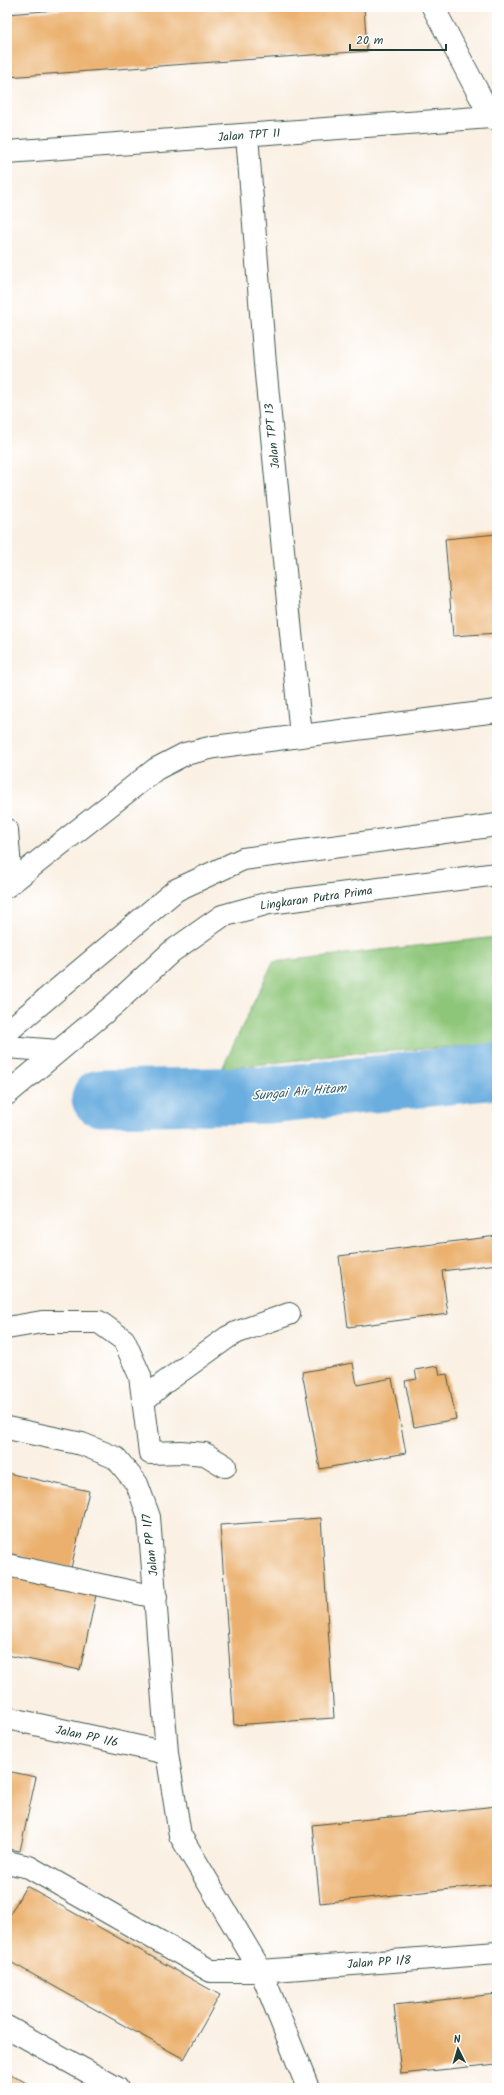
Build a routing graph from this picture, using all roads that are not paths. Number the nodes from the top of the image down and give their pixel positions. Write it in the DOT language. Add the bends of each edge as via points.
graph roads {
  1 [pos="433,7"];
  2 [pos="494,118"];
  3 [pos="247,135"];
  4 [pos="7,152"];
  5 [pos="497,710"];
  6 [pos="301,736"];
  7 [pos="497,825"];
  8 [pos="7,830"];
  9 [pos="497,874"];
  10 [pos="9,884"];
  11 [pos="7,1032"];
  12 [pos="7,1048"];
  13 [pos="58,1051"];
  14 [pos="7,1094"];
  15 [pos="289,1314"];
  16 [pos="7,1328"];
  17 [pos="144,1400"];
  18 [pos="7,1428"];
  19 [pos="225,1466"];
  20 [pos="7,1565"];
  21 [pos="156,1597"];
  22 [pos="7,1718"];
  23 [pos="167,1753"];
  24 [pos="7,1862"];
  25 [pos="497,1953"];
  26 [pos="261,1971"];
  27 [pos="7,2027"];
  28 [pos="117,2088"];
  29 [pos="308,2088"];
  1 -- 2 [label="street"];
  2 -- 3 [label="street, Jalan TPT 11"];
  3 -- 4 [label="street, Jalan TPT 11"];
  3 -- 6 [label="street, Jalan TPT 13" via="265,372"];
  5 -- 6 [label="street"];
  6 -- 10 [label="street" via="214,747 185,754 156,769"];
  7 -- 11 [label="street" via="243,859 176,890"];
  8 -- 10 [label="street"];
  9 -- 13 [label="street, Lingkaran Putra Prima" via="269,903 222,916 171,952 116,1003"];
  12 -- 13 [label="street"];
  13 -- 14 [label="street, Lingkaran Putra Prima"];
  15 -- 17 [label="street" via="228,1337"];
  16 -- 17 [label="street" via="42,1322 99,1322 124,1340 140,1376"];
  17 -- 19 [label="street" via="150,1453 205,1454"];
  18 -- 21 [label="street, Jalan PP 1/7" via="82,1444 116,1458 137,1484 149,1517"];
  20 -- 21 [label="street"];
  21 -- 23 [label="street, Jalan PP 1/7"];
  22 -- 23 [label="street, Jalan PP 1/6"];
  23 -- 26 [label="street, Jalan PP 1/7" via="180,1835"];
  24 -- 26 [label="street, Jalan PP 1/8" via="29,1867 211,1971"];
  25 -- 26 [label="street, Jalan PP 1/8"];
  26 -- 29 [label="street, Jalan PP 1/7"];
  27 -- 28 [label="street"];
}
